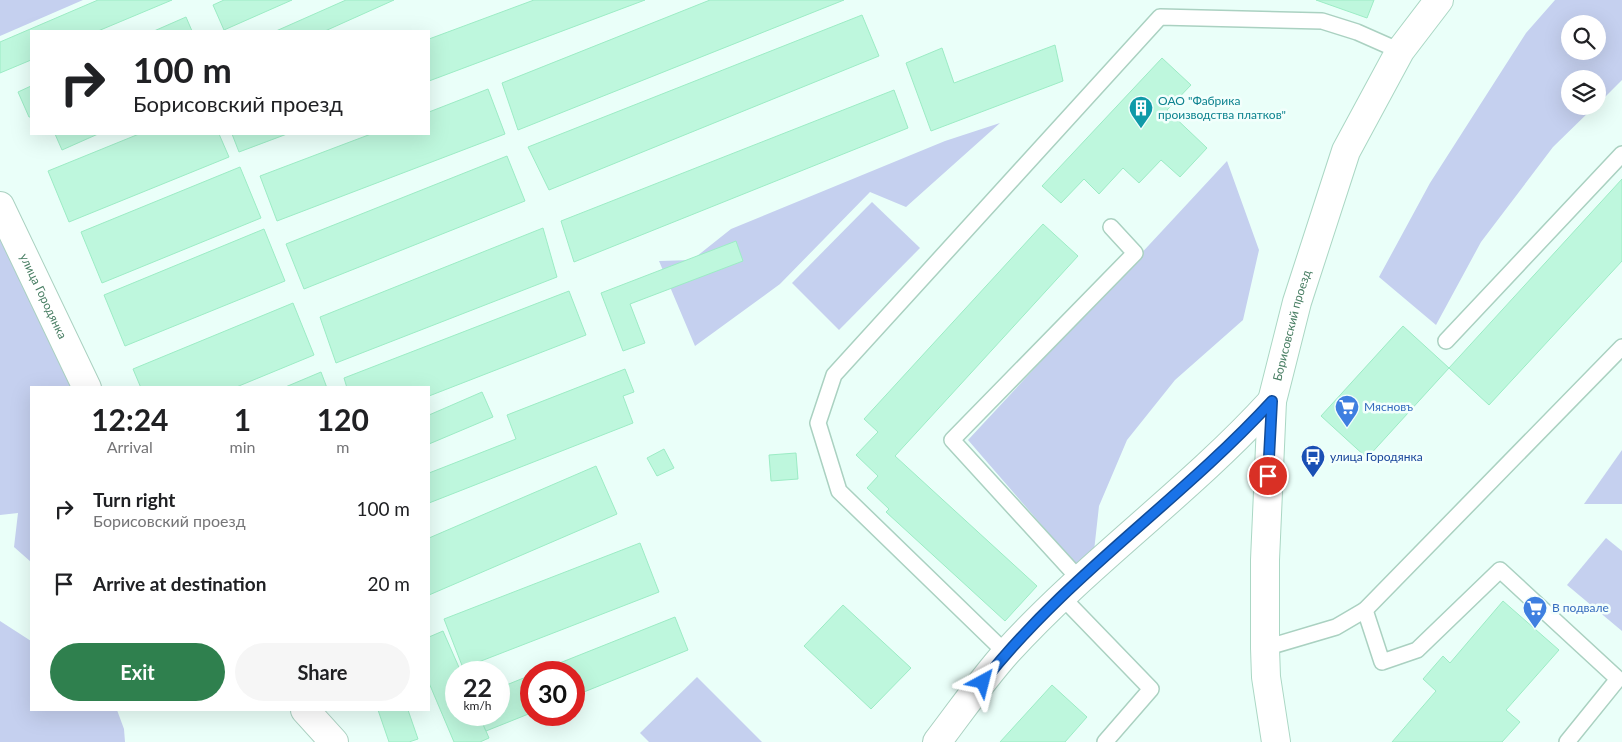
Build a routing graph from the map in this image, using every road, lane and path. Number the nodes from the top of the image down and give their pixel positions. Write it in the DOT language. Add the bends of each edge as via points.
graph roads {
  1 [pos="1439,0"];
  2 [pos="1400,51"];
  3 [pos="1622,154"];
  4 [pos="0,206"];
  5 [pos="1111,227"];
  6 [pos="1446,341"];
  7 [pos="1622,347"];
  8 [pos="86,386"];
  9 [pos="1272,401"];
  10 [pos="1071,589"];
  11 [pos="1365,610"];
  12 [pos="1265,648"];
  13 [pos="1006,653"];
  14 [pos="307,711"];
  15 [pos="334,742"];
  16 [pos="937,742"];
  17 [pos="1105,742"];
  18 [pos="1276,742"];
  19 [pos="1566,742"];
  1 -- 2 [label="street, Борисовский проезд"];
  2 -- 9 [label="street, Борисовский проезд" via="1346,151 1297,302"];
  2 -- 13 [label="lane" via="1322,21 1160,17 834,375 818,423 839,491"];
  3 -- 6 [label="lane"];
  4 -- 8 [label="street, улица Городянка"];
  5 -- 10 [label="lane" via="1135,253 952,440"];
  7 -- 11 [label="lane"];
  9 -- 10 [label="street" via="1242,434"];
  9 -- 12 [label="street, Борисовский проезд"];
  10 -- 13 [label="street"];
  10 -- 17 [label="lane" via="1151,689"];
  11 -- 12 [label="lane" via="1336,626"];
  11 -- 19 [label="lane" via="1382,662 1416,650 1500,570 1618,679"];
  12 -- 18 [label="street, Борисовский проезд"];
  13 -- 16 [label="street"];
  14 -- 15 [label="street"];
}
